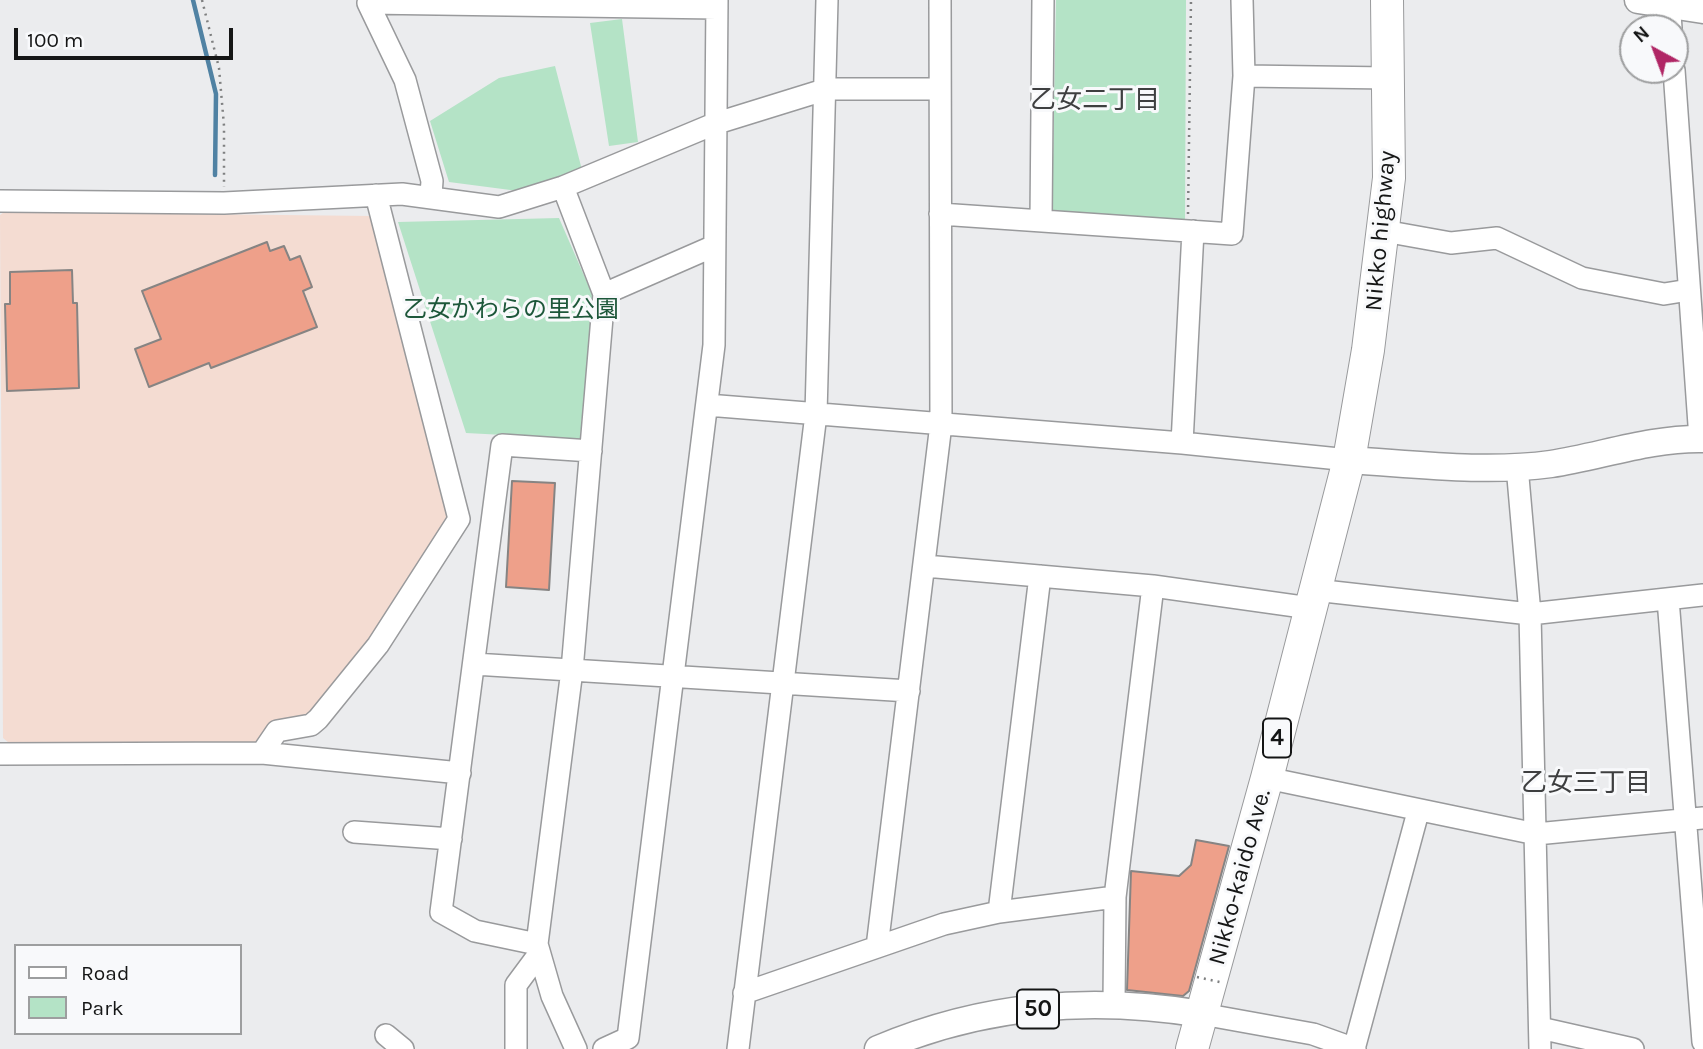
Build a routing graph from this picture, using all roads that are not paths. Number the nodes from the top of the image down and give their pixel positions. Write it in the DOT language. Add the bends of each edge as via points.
graph roads {
  1 [pos="827,0"];
  2 [pos="940,0"];
  3 [pos="1043,0"];
  4 [pos="1242,0"];
  5 [pos="1387,0"];
  6 [pos="1638,0"];
  7 [pos="717,4"];
  8 [pos="1703,10"];
  9 [pos="1669,11"];
  10 [pos="1244,76"];
  11 [pos="1389,78"];
  12 [pos="1675,84"];
  13 [pos="827,89"];
  14 [pos="939,89"];
  15 [pos="715,124"];
  16 [pos="563,187"];
  17 [pos="376,195"];
  18 [pos="430,195"];
  19 [pos="0,201"];
  20 [pos="940,214"];
  21 [pos="1041,221"];
  22 [pos="1384,230"];
  23 [pos="1190,231"];
  24 [pos="714,246"];
  25 [pos="1689,290"];
  26 [pos="604,294"];
  27 [pos="707,405"];
  28 [pos="816,414"];
  29 [pos="941,424"];
  30 [pos="1702,439"];
  31 [pos="1182,443"];
  32 [pos="591,451"];
  33 [pos="1349,460"];
  34 [pos="1517,467"];
  35 [pos="925,566"];
  36 [pos="1040,576"];
  37 [pos="1153,586"];
  38 [pos="1703,595"];
  39 [pos="1312,599"];
  40 [pos="1668,599"];
  41 [pos="1530,614"];
  42 [pos="474,664"];
  43 [pos="572,670"];
  44 [pos="672,675"];
  45 [pos="782,681"];
  46 [pos="909,691"];
  47 [pos="262,753"];
  48 [pos="0,754"];
  49 [pos="460,773"];
  50 [pos="1267,778"];
  51 [pos="1419,812"];
  52 [pos="1693,819"];
  53 [pos="354,832"];
  54 [pos="1536,834"];
  55 [pos="451,839"];
  56 [pos="1115,897"];
  57 [pos="999,912"];
  58 [pos="1698,936"];
  59 [pos="877,947"];
  60 [pos="538,949"];
  61 [pos="744,993"];
  62 [pos="1114,1003"];
  63 [pos="1202,1014"];
  64 [pos="386,1035"];
  65 [pos="1540,1039"];
  66 [pos="1703,1042"];
  67 [pos="403,1049"];
  68 [pos="516,1049"];
  69 [pos="576,1049"];
  70 [pos="604,1049"];
  71 [pos="738,1049"];
  72 [pos="878,1049"];
  73 [pos="1192,1049"];
  74 [pos="1354,1049"];
  75 [pos="1633,1049"];
  1 -- 13 [label="street"];
  2 -- 14 [label="street"];
  3 -- 21 [label="street"];
  4 -- 10 [label="street"];
  5 -- 11 [label="highway, Nikko highway / 4"];
  6 -- 9 [label="main road"];
  7 -- 15 [label="street"];
  7 -- 18 [label="street" via="368,3 405,80 432,181"];
  8 -- 9 [label="main road"];
  10 -- 11 [label="street"];
  10 -- 23 [label="street" via="1232,234"];
  11 -- 22 [label="highway, Nikko highway / 4"];
  12 -- 25 [label="street"];
  13 -- 14 [label="street"];
  13 -- 15 [label="street"];
  13 -- 28 [label="street"];
  14 -- 20 [label="street"];
  15 -- 16 [label="street"];
  15 -- 24 [label="street"];
  16 -- 18 [label="street" via="499,207"];
  16 -- 26 [label="street"];
  17 -- 18 [label="street"];
  17 -- 19 [label="street" via="225,203"];
  17 -- 47 [label="street" via="459,519 378,645 318,719 311,725 277,731"];
  20 -- 21 [label="street"];
  20 -- 29 [label="street"];
  21 -- 23 [label="street"];
  22 -- 25 [label="street" via="1451,243 1497,238 1582,278 1664,294"];
  22 -- 33 [label="highway, Nikko highway / 4"];
  23 -- 31 [label="street"];
  24 -- 26 [label="street"];
  24 -- 27 [label="street" via="714,345"];
  25 -- 30 [label="street"];
  26 -- 32 [label="street"];
  27 -- 28 [label="street"];
  27 -- 44 [label="street"];
  28 -- 29 [label="street"];
  28 -- 45 [label="street"];
  29 -- 31 [label="street"];
  29 -- 35 [label="street"];
  30 -- 34 [label="main road" via="1662,440"];
  31 -- 33 [label="street"];
  32 -- 42 [label="street" via="502,445"];
  32 -- 43 [label="street"];
  33 -- 34 [label="main road"];
  33 -- 39 [label="highway, Nikko-kaido Ave. / 4"];
  34 -- 41 [label="street"];
  35 -- 36 [label="street"];
  35 -- 46 [label="street"];
  36 -- 37 [label="street"];
  36 -- 57 [label="street"];
  37 -- 39 [label="street"];
  37 -- 56 [label="street"];
  38 -- 40 [label="street"];
  39 -- 41 [label="street"];
  39 -- 50 [label="highway, Nikko-kaido Ave. / 4"];
  40 -- 41 [label="street"];
  40 -- 52 [label="street"];
  41 -- 54 [label="street"];
  42 -- 43 [label="street"];
  42 -- 49 [label="street"];
  43 -- 44 [label="street"];
  43 -- 60 [label="street"];
  44 -- 45 [label="street"];
  44 -- 70 [label="street" via="628,1038"];
  45 -- 46 [label="street"];
  45 -- 61 [label="street"];
  46 -- 59 [label="street"];
  47 -- 48 [label="street"];
  47 -- 49 [label="street"];
  49 -- 55 [label="street"];
  50 -- 51 [label="street"];
  50 -- 63 [label="highway, Nikko-kaido Ave. / 4"];
  51 -- 54 [label="street"];
  51 -- 74 [label="street"];
  52 -- 54 [label="street"];
  52 -- 58 [label="street"];
  53 -- 55 [label="street"];
  54 -- 65 [label="street"];
  55 -- 60 [label="street" via="441,912 475,931"];
  56 -- 57 [label="street"];
  56 -- 62 [label="street"];
  57 -- 59 [label="street" via="944,924"];
  58 -- 66 [label="street"];
  59 -- 61 [label="street"];
  60 -- 68 [label="street" via="516,985"];
  60 -- 69 [label="street" via="552,996"];
  61 -- 71 [label="street"];
  62 -- 63 [label="main road, 50"];
  62 -- 72 [label="main road, 50" via="989,1015"];
  63 -- 73 [label="highway, Nikko-kaido Ave. / 4"];
  63 -- 74 [label="street" via="1313,1034"];
  64 -- 67 [label="street"];
  65 -- 75 [label="street"];
}
